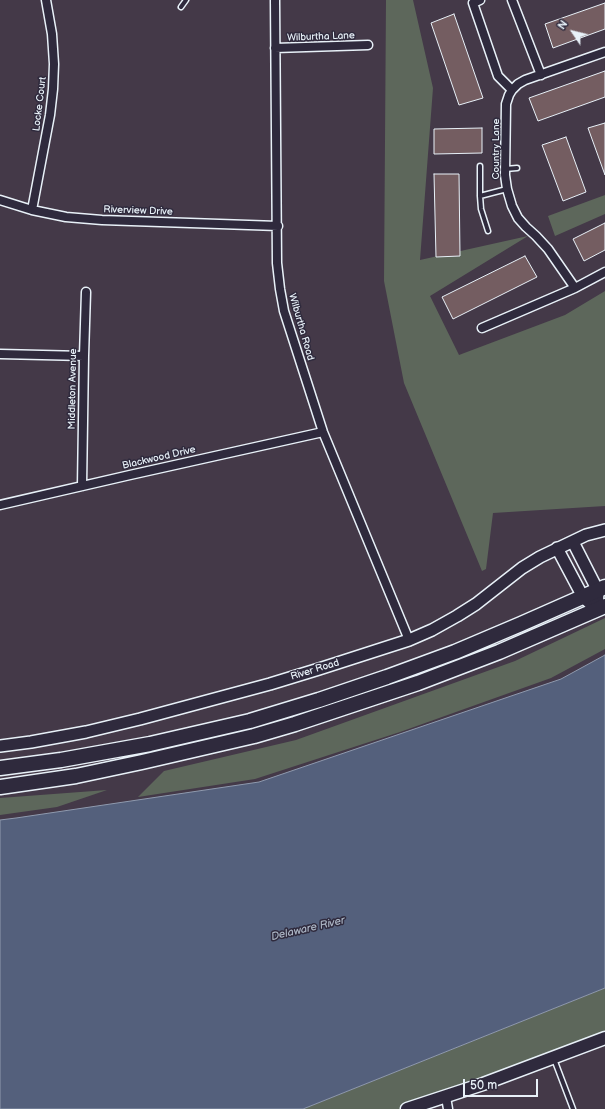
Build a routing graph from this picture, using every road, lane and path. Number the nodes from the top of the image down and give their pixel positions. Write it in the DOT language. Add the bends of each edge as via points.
graph roads {
  1 [pos="46,0"];
  2 [pos="186,0"];
  3 [pos="275,0"];
  4 [pos="480,0"];
  5 [pos="512,0"];
  6 [pos="181,7"];
  7 [pos="368,45"];
  8 [pos="275,48"];
  9 [pos="605,52"];
  10 [pos="541,75"];
  11 [pos="512,90"];
  12 [pos="480,166"];
  13 [pos="518,168"];
  14 [pos="505,169"];
  15 [pos="507,189"];
  16 [pos="480,196"];
  17 [pos="0,200"];
  18 [pos="32,210"];
  19 [pos="278,226"];
  20 [pos="488,231"];
  21 [pos="605,272"];
  22 [pos="575,288"];
  23 [pos="86,292"];
  24 [pos="482,328"];
  25 [pos="0,354"];
  26 [pos="84,356"];
  27 [pos="323,432"];
  28 [pos="82,486"];
  29 [pos="0,505"];
  30 [pos="605,530"];
  31 [pos="573,542"];
  32 [pos="557,548"];
  33 [pos="601,589"];
  34 [pos="583,597"];
  35 [pos="601,608"];
  36 [pos="409,640"];
  37 [pos="0,746"];
  38 [pos="0,768"];
  39 [pos="0,787"];
  40 [pos="605,1038"];
  41 [pos="554,1057"];
  42 [pos="447,1103"];
  43 [pos="407,1109"];
  44 [pos="573,1109"];
  1 -- 18 [label="street, Locke Court" via="52,34 53,90"];
  2 -- 6 [label="lane"];
  3 -- 8 [label="street, Wilburtha Road"];
  4 -- 11 [label="street" via="473,3 498,76"];
  5 -- 10 [label="street"];
  7 -- 8 [label="street, Wilburtha Lane"];
  8 -- 19 [label="street, Wilburtha Road"];
  9 -- 10 [label="street"];
  10 -- 11 [label="street" via="525,80"];
  11 -- 14 [label="street, Country Lane" via="506,104"];
  12 -- 16 [label="lane"];
  13 -- 14 [label="lane"];
  14 -- 15 [label="street, Country Lane"];
  15 -- 16 [label="lane"];
  15 -- 22 [label="street, Country Lane" via="518,218 548,249"];
  16 -- 20 [label="lane"];
  17 -- 18 [label="street, Riverview Drive"];
  18 -- 19 [label="street, Riverview Drive" via="66,217 102,220"];
  19 -- 27 [label="street, Wilburtha Road" via="277,263 284,311"];
  21 -- 22 [label="street"];
  22 -- 24 [label="street"];
  23 -- 26 [label="street, Middleton Avenue"];
  25 -- 26 [label="street"];
  26 -- 28 [label="street, Middleton Avenue"];
  27 -- 28 [label="street, Blackwood Drive"];
  27 -- 36 [label="street, Wilburtha Road"];
  28 -- 29 [label="street, Blackwood Drive"];
  30 -- 31 [label="street, River Road"];
  31 -- 32 [label="street, River Road"];
  31 -- 33 [label="street"];
  32 -- 34 [label="street"];
  32 -- 36 [label="street, River Road" via="522,568 457,616"];
  33 -- 34 [label="highway"];
  33 -- 35 [label="street"];
  34 -- 35 [label="street"];
  34 -- 38 [label="highway" via="461,649 387,677 250,721 119,750"];
  35 -- 39 [label="highway" via="499,652 418,683 275,730 134,764 76,776"];
  36 -- 37 [label="street, River Road" via="270,684 140,719 86,732"];
  40 -- 41 [label="main road"];
  41 -- 42 [label="main road" via="483,1084"];
  41 -- 44 [label="lane"];
  42 -- 43 [label="main road"];
}
